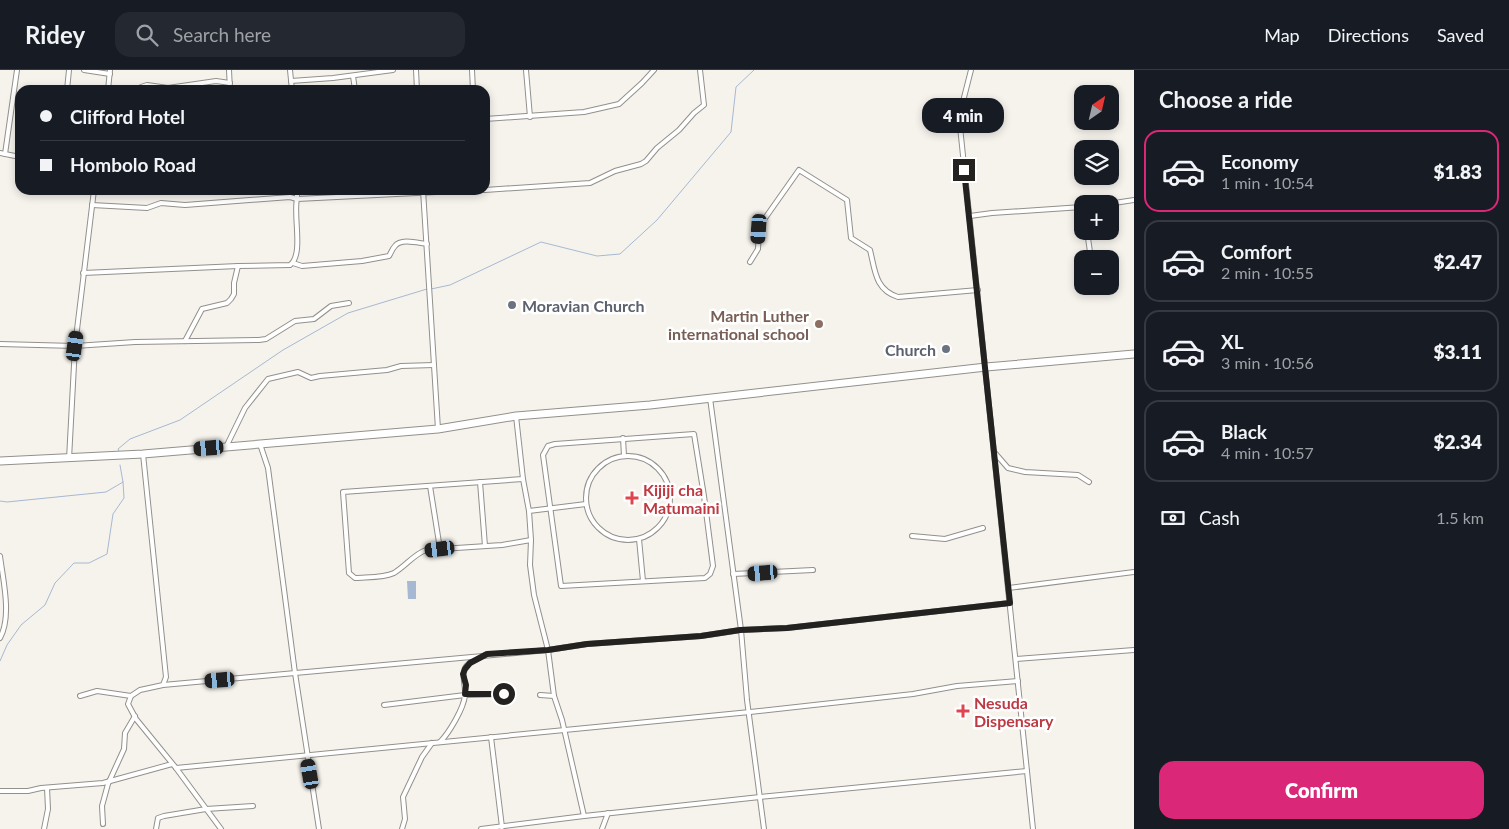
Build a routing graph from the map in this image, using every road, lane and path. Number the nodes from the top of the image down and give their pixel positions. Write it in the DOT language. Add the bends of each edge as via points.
graph roads {
  1 [pos="17,70"];
  2 [pos="69,70"];
  3 [pos="84,70"];
  4 [pos="229,70"];
  5 [pos="290,70"];
  6 [pos="393,70"];
  7 [pos="416,70"];
  8 [pos="472,70"];
  9 [pos="526,70"];
  10 [pos="654,70"];
  11 [pos="700,70"];
  12 [pos="971,70"];
  13 [pos="110,72"];
  14 [pos="353,76"];
  15 [pos="291,81"];
  16 [pos="230,83"];
  17 [pos="68,85"];
  18 [pos="109,85"];
  19 [pos="189,85"];
  20 [pos="291,85"];
  21 [pos="354,85"];
  22 [pos="417,85"];
  23 [pos="473,85"];
  24 [pos="530,117"];
  25 [pos="490,119"];
  26 [pos="0,152"];
  27 [pos="5,154"];
  28 [pos="15,156"];
  29 [pos="490,190"];
  30 [pos="93,195"];
  31 [pos="297,195"];
  32 [pos="374,195"];
  33 [pos="423,195"];
  34 [pos="362,196"];
  35 [pos="297,199"];
  36 [pos="1134,200"];
  37 [pos="1119,202"];
  38 [pos="92,205"];
  39 [pos="1074,207"];
  40 [pos="970,216"];
  41 [pos="427,244"];
  42 [pos="750,262"];
  43 [pos="293,263"];
  44 [pos="238,266"];
  45 [pos="83,273"];
  46 [pos="978,290"];
  47 [pos="349,303"];
  48 [pos="185,341"];
  49 [pos="0,344"];
  50 [pos="75,346"];
  51 [pos="1134,354"];
  52 [pos="434,365"];
  53 [pos="986,368"];
  54 [pos="710,398"];
  55 [pos="516,416"];
  56 [pos="438,429"];
  57 [pos="623,438"];
  58 [pos="260,444"];
  59 [pos="226,446"];
  60 [pos="995,453"];
  61 [pos="144,454"];
  62 [pos="624,456"];
  63 [pos="69,459"];
  64 [pos="0,461"];
  65 [pos="523,479"];
  66 [pos="480,482"];
  67 [pos="1089,482"];
  68 [pos="430,486"];
  69 [pos="586,504"];
  70 [pos="551,509"];
  71 [pos="529,511"];
  72 [pos="983,528"];
  73 [pos="912,536"];
  74 [pos="639,539"];
  75 [pos="531,540"];
  76 [pos="485,546"];
  77 [pos="440,549"];
  78 [pos="0,556"];
  79 [pos="813,570"];
  80 [pos="1134,572"];
  81 [pos="733,574"];
  82 [pos="643,581"];
  83 [pos="1009,588"];
  84 [pos="5,602"];
  85 [pos="1010,603"];
  86 [pos="0,606"];
  87 [pos="740,630"];
  88 [pos="0,638"];
  89 [pos="548,650"];
  90 [pos="1134,650"];
  91 [pos="487,654"];
  92 [pos="1016,659"];
  93 [pos="295,673"];
  94 [pos="1018,681"];
  95 [pos="163,685"];
  96 [pos="465,694"];
  97 [pos="504,694"];
  98 [pos="540,694"];
  99 [pos="80,696"];
  100 [pos="131,696"];
  101 [pos="554,696"];
  102 [pos="384,705"];
  103 [pos="750,712"];
  104 [pos="135,716"];
  105 [pos="564,731"];
  106 [pos="491,737"];
  107 [pos="440,742"];
  108 [pos="432,743"];
  109 [pos="307,756"];
  110 [pos="172,764"];
  111 [pos="176,768"];
  112 [pos="1027,771"];
  113 [pos="109,781"];
  114 [pos="47,788"];
  115 [pos="0,791"];
  116 [pos="760,797"];
  117 [pos="253,806"];
  118 [pos="206,809"];
  119 [pos="608,814"];
  120 [pos="584,816"];
  121 [pos="102,824"];
  122 [pos="502,827"];
  123 [pos="44,829"];
  124 [pos="156,829"];
  125 [pos="221,829"];
  126 [pos="319,829"];
  127 [pos="402,829"];
  128 [pos="481,829"];
  129 [pos="602,829"];
  130 [pos="764,829"];
  131 [pos="1033,829"];
  1 -- 27 [label="street"];
  2 -- 17 [label="street"];
  3 -- 13 [label="street"];
  4 -- 16 [label="street"];
  5 -- 15 [label="street"];
  6 -- 14 [label="street"];
  7 -- 22 [label="street"];
  8 -- 23 [label="street"];
  9 -- 24 [label="street"];
  10 -- 24 [label="street" via="619,104 584,112"];
  11 -- 29 [label="street" via="704,105 646,161 590,183"];
  12 -- 40 [label="street" via="959,117"];
  13 -- 18 [label="street"];
  14 -- 15 [label="street"];
  14 -- 21 [label="street"];
  15 -- 20 [label="street"];
  16 -- 19 [label="street" via="216,81"];
  24 -- 25 [label="street"];
  26 -- 27 [label="street"];
  27 -- 28 [label="street"];
  30 -- 38 [label="street"];
  31 -- 35 [label="street"];
  32 -- 34 [label="street"];
  33 -- 41 [label="street"];
  34 -- 35 [label="street"];
  35 -- 38 [label="street" via="185,205 161,203 147,208"];
  35 -- 43 [label="street"];
  36 -- 37 [label="street"];
  38 -- 45 [label="street"];
  39 -- 40 [label="street"];
  40 -- 46 [label="street"];
  41 -- 43 [label="street" via="399,242 389,256 362,261 302,266"];
  41 -- 52 [label="street"];
  42 -- 46 [label="street" via="758,249 762,221 799,170 847,200 851,238 870,250 878,283 890,295"];
  43 -- 44 [label="street" via="286,266"];
  44 -- 45 [label="street"];
  44 -- 48 [label="street" via="231,299 202,309"];
  45 -- 50 [label="street"];
  46 -- 53 [label="street"];
  47 -- 48 [label="street" via="331,306 314,319 295,321 266,339"];
  48 -- 50 [label="street"];
  49 -- 50 [label="street"];
  50 -- 63 [label="street"];
  51 -- 53 [label="highway"];
  52 -- 56 [label="street"];
  52 -- 59 [label="street" via="400,366 312,378 298,372 268,379 245,408"];
  53 -- 54 [label="highway"];
  53 -- 60 [label="street"];
  54 -- 55 [label="highway"];
  54 -- 81 [label="street"];
  55 -- 56 [label="highway"];
  55 -- 65 [label="street"];
  56 -- 58 [label="highway"];
  57 -- 62 [label="street"];
  57 -- 70 [label="street" via="548,446 543,455"];
  57 -- 82 [label="street" via="694,434 704,496 713,566 710,574 705,578"];
  58 -- 59 [label="highway"];
  58 -- 93 [label="street" via="268,468"];
  59 -- 61 [label="highway"];
  60 -- 67 [label="street" via="1008,468 1078,475"];
  60 -- 83 [label="street"];
  61 -- 63 [label="highway"];
  61 -- 95 [label="street" via="166,677"];
  62 -- 69 [label="street" via="606,462 592,476"];
  62 -- 74 [label="street" via="651,464 663,475 670,496 665,518 650,534"];
  63 -- 64 [label="highway"];
  65 -- 66 [label="street"];
  65 -- 71 [label="street"];
  66 -- 68 [label="street"];
  66 -- 76 [label="street"];
  68 -- 77 [label="street"];
  68 -- 77 [label="street" via="343,492 349,573 355,578 392,574 423,551"];
  69 -- 70 [label="street"];
  69 -- 74 [label="street" via="599,529 611,537"];
  70 -- 71 [label="street"];
  70 -- 82 [label="street" via="561,586"];
  71 -- 75 [label="street"];
  72 -- 73 [label="street" via="945,538"];
  74 -- 82 [label="street"];
  75 -- 76 [label="street"];
  75 -- 89 [label="street" via="534,595"];
  76 -- 77 [label="street"];
  78 -- 84 [label="street"];
  79 -- 81 [label="street"];
  80 -- 83 [label="street"];
  81 -- 87 [label="street"];
  83 -- 85 [label="street"];
  84 -- 86 [label="street"];
  84 -- 88 [label="street" via="6,620"];
  85 -- 87 [label="street" via="787,628"];
  85 -- 92 [label="street"];
  87 -- 89 [label="street"];
  87 -- 103 [label="street"];
  89 -- 91 [label="street"];
  89 -- 101 [label="street"];
  90 -- 92 [label="street"];
  91 -- 93 [label="street"];
  91 -- 96 [label="street" via="465,669"];
  92 -- 94 [label="street"];
  93 -- 95 [label="street"];
  93 -- 109 [label="street"];
  94 -- 103 [label="street"];
  94 -- 112 [label="street"];
  95 -- 100 [label="street" via="140,690"];
  96 -- 97 [label="street"];
  96 -- 102 [label="street"];
  96 -- 107 [label="street" via="459,713"];
  98 -- 101 [label="street"];
  99 -- 100 [label="street" via="97,691"];
  100 -- 104 [label="street" via="128,704"];
  101 -- 105 [label="street"];
  103 -- 105 [label="street"];
  103 -- 116 [label="street"];
  104 -- 110 [label="street"];
  104 -- 113 [label="street" via="125,734 124,749"];
  105 -- 106 [label="street"];
  105 -- 120 [label="street"];
  106 -- 107 [label="street"];
  106 -- 122 [label="street"];
  107 -- 108 [label="street"];
  108 -- 109 [label="street"];
  108 -- 127 [label="street" via="403,797 405,819"];
  109 -- 111 [label="street"];
  109 -- 126 [label="street"];
  110 -- 111 [label="street"];
  110 -- 113 [label="street"];
  111 -- 118 [label="street"];
  112 -- 116 [label="street"];
  112 -- 131 [label="street"];
  113 -- 114 [label="street"];
  113 -- 121 [label="street" via="102,806"];
  114 -- 115 [label="street"];
  114 -- 123 [label="street" via="48,809"];
  116 -- 119 [label="street"];
  116 -- 130 [label="street"];
  117 -- 118 [label="street"];
  118 -- 124 [label="street" via="158,818"];
  118 -- 125 [label="street"];
  119 -- 120 [label="street"];
  119 -- 129 [label="street"];
  120 -- 122 [label="street"];
  122 -- 128 [label="street"];
}
